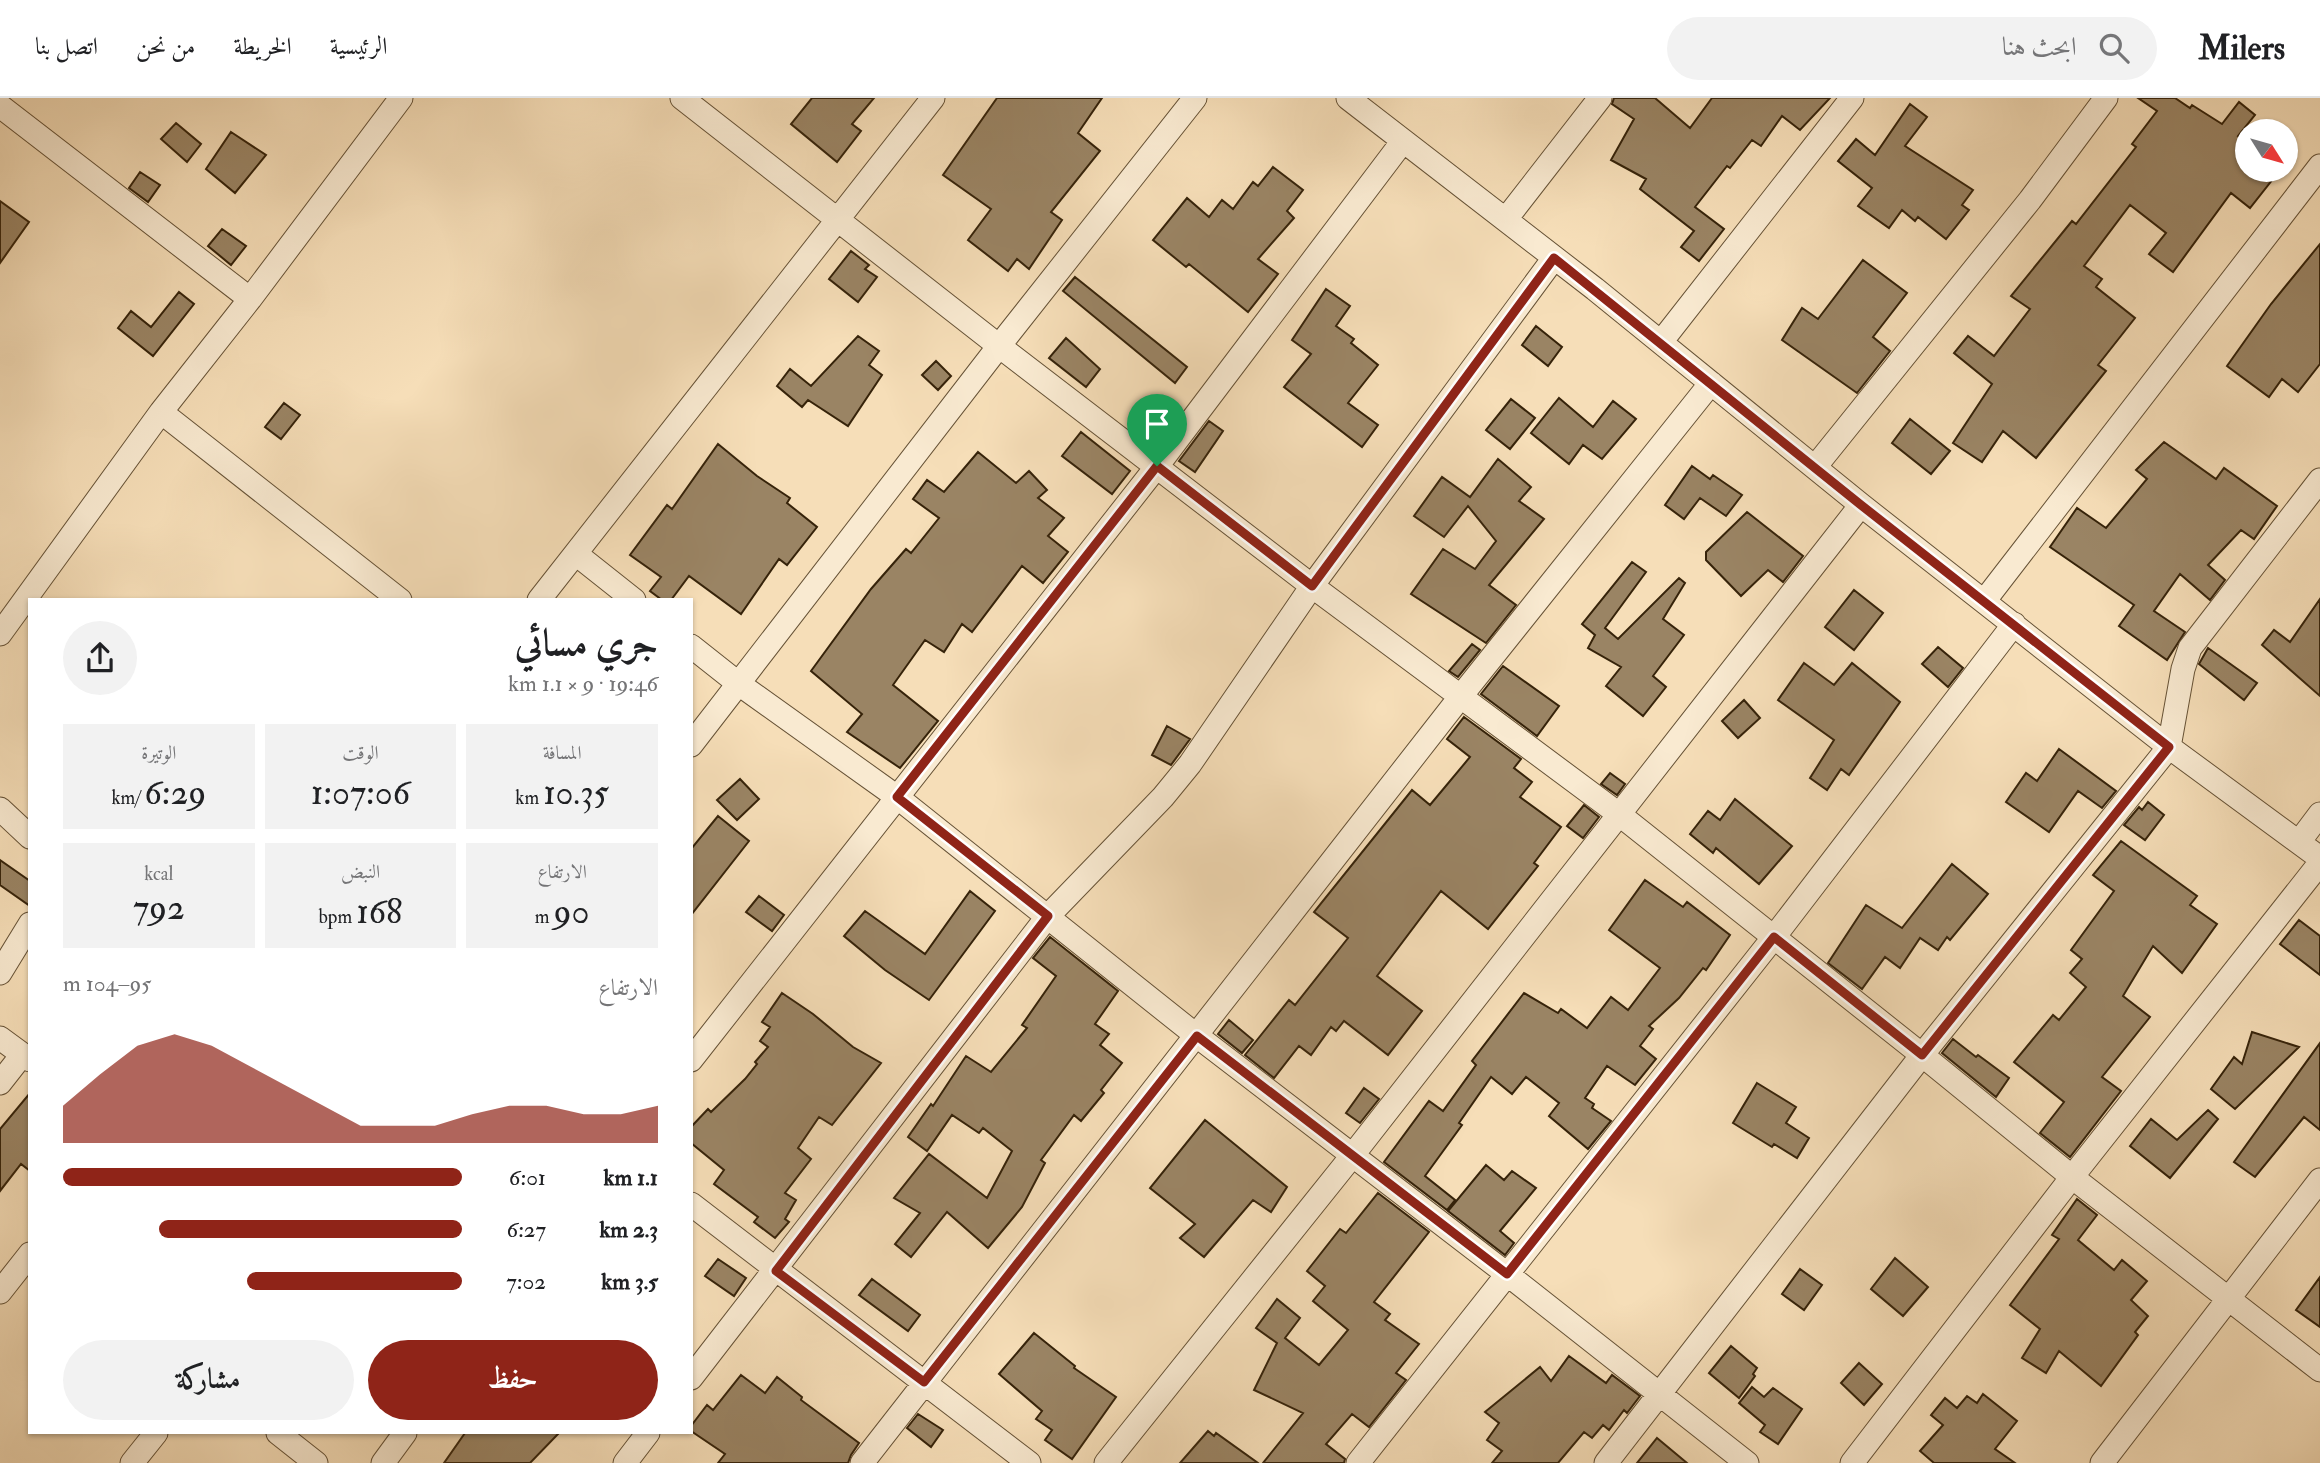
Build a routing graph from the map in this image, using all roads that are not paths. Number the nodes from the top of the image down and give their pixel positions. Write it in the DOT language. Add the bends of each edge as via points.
graph roads {
  1 [pos="401,98"];
  2 [pos="682,98"];
  3 [pos="933,98"];
  4 [pos="1195,98"];
  5 [pos="1348,98"];
  6 [pos="1600,98"];
  7 [pos="1852,98"];
  8 [pos="2106,98"];
  9 [pos="0,106"];
  10 [pos="1403,141"];
  11 [pos="2320,166"];
  12 [pos="1506,219"];
  13 [pos="838,220"];
  14 [pos="1554,258"];
  15 [pos="250,299"];
  16 [pos="1661,342"];
  17 [pos="999,346"];
  18 [pos="1711,383"];
  19 [pos="161,412"];
  20 [pos="1157,466"];
  21 [pos="1815,467"];
  22 [pos="2320,480"];
  23 [pos="1861,505"];
  24 [pos="576,554"];
  25 [pos="1312,586"];
  26 [pos="42,594"];
  27 [pos="397,598"];
  28 [pos="541,598"];
  29 [pos="631,598"];
  30 [pos="1985,600"];
  31 [pos="28,607"];
  32 [pos="2014,624"];
  33 [pos="0,634"];
  34 [pos="693,648"];
  35 [pos="739,684"];
  36 [pos="1461,696"];
  37 [pos="693,742"];
  38 [pos="2169,747"];
  39 [pos="897,797"];
  40 [pos="0,809"];
  41 [pos="2320,814"];
  42 [pos="1620,815"];
  43 [pos="28,835"];
  44 [pos="2299,842"];
  45 [pos="2320,861"];
  46 [pos="1048,916"];
  47 [pos="28,928"];
  48 [pos="1774,937"];
  49 [pos="0,973"];
  50 [pos="1197,1036"];
  51 [pos="0,1038"];
  52 [pos="1922,1055"];
  53 [pos="26,1057"];
  54 [pos="693,1057"];
  55 [pos="0,1083"];
  56 [pos="1352,1156"];
  57 [pos="2072,1177"];
  58 [pos="2320,1180"];
  59 [pos="693,1206"];
  60 [pos="28,1257"];
  61 [pos="776,1271"];
  62 [pos="1507,1274"];
  63 [pos="0,1292"];
  64 [pos="2228,1300"];
  65 [pos="2320,1370"];
  66 [pos="693,1375"];
  67 [pos="924,1382"];
  68 [pos="1659,1394"];
  69 [pos="155,1434"];
  70 [pos="279,1434"];
  71 [pos="404,1434"];
  72 [pos="643,1435"];
  73 [pos="132,1463"];
  74 [pos="316,1463"];
  75 [pos="383,1463"];
  76 [pos="625,1463"];
  77 [pos="862,1463"];
  78 [pos="1029,1463"];
  79 [pos="1106,1463"];
  80 [pos="1358,1463"];
  81 [pos="1605,1463"];
  82 [pos="1747,1463"];
  83 [pos="1852,1463"];
  84 [pos="2102,1463"];
  1 -- 15 [label="street"];
  2 -- 13 [label="street"];
  3 -- 13 [label="street"];
  4 -- 17 [label="street"];
  5 -- 10 [label="street"];
  6 -- 12 [label="street"];
  7 -- 16 [label="street"];
  8 -- 21 [label="street"];
  9 -- 15 [label="street"];
  10 -- 12 [label="street"];
  10 -- 20 [label="street"];
  11 -- 30 [label="street"];
  12 -- 14 [label="street"];
  13 -- 17 [label="street"];
  13 -- 24 [label="street"];
  14 -- 16 [label="street"];
  14 -- 25 [label="street"];
  15 -- 19 [label="street"];
  16 -- 18 [label="street"];
  17 -- 20 [label="street"];
  17 -- 35 [label="street"];
  18 -- 21 [label="street"];
  18 -- 36 [label="street"];
  19 -- 26 [label="street"];
  19 -- 27 [label="street"];
  20 -- 25 [label="street"];
  20 -- 39 [label="street"];
  21 -- 23 [label="street"];
  22 -- 38 [label="street" via="2190,648"];
  23 -- 30 [label="street"];
  23 -- 42 [label="street"];
  24 -- 28 [label="street"];
  24 -- 29 [label="street"];
  25 -- 36 [label="street"];
  25 -- 46 [label="street" via="1190,764"];
  30 -- 32 [label="street"];
  31 -- 33 [label="street"];
  32 -- 38 [label="street"];
  32 -- 48 [label="street"];
  34 -- 35 [label="street"];
  35 -- 37 [label="street"];
  35 -- 39 [label="street"];
  36 -- 42 [label="street"];
  36 -- 50 [label="street"];
  38 -- 44 [label="street"];
  38 -- 52 [label="street"];
  39 -- 46 [label="street"];
  39 -- 54 [label="street"];
  40 -- 43 [label="street"];
  41 -- 44 [label="street"];
  42 -- 48 [label="street"];
  42 -- 56 [label="street"];
  44 -- 45 [label="street"];
  45 -- 57 [label="street"];
  46 -- 50 [label="street"];
  46 -- 61 [label="street"];
  47 -- 49 [label="street"];
  48 -- 52 [label="street"];
  48 -- 62 [label="street"];
  50 -- 56 [label="street"];
  50 -- 67 [label="street"];
  51 -- 53 [label="street"];
  52 -- 57 [label="street"];
  52 -- 68 [label="street"];
  53 -- 55 [label="street"];
  56 -- 62 [label="street"];
  56 -- 79 [label="street"];
  57 -- 64 [label="street"];
  57 -- 83 [label="street"];
  58 -- 64 [label="street"];
  59 -- 61 [label="street"];
  60 -- 63 [label="street"];
  61 -- 66 [label="street"];
  61 -- 67 [label="street"];
  62 -- 68 [label="street"];
  62 -- 80 [label="street"];
  64 -- 65 [label="street"];
  64 -- 84 [label="street"];
  67 -- 77 [label="street"];
  67 -- 78 [label="street"];
  68 -- 81 [label="street"];
  68 -- 82 [label="street"];
  69 -- 73 [label="street"];
  70 -- 74 [label="street"];
  71 -- 75 [label="street"];
  72 -- 76 [label="street"];
}
